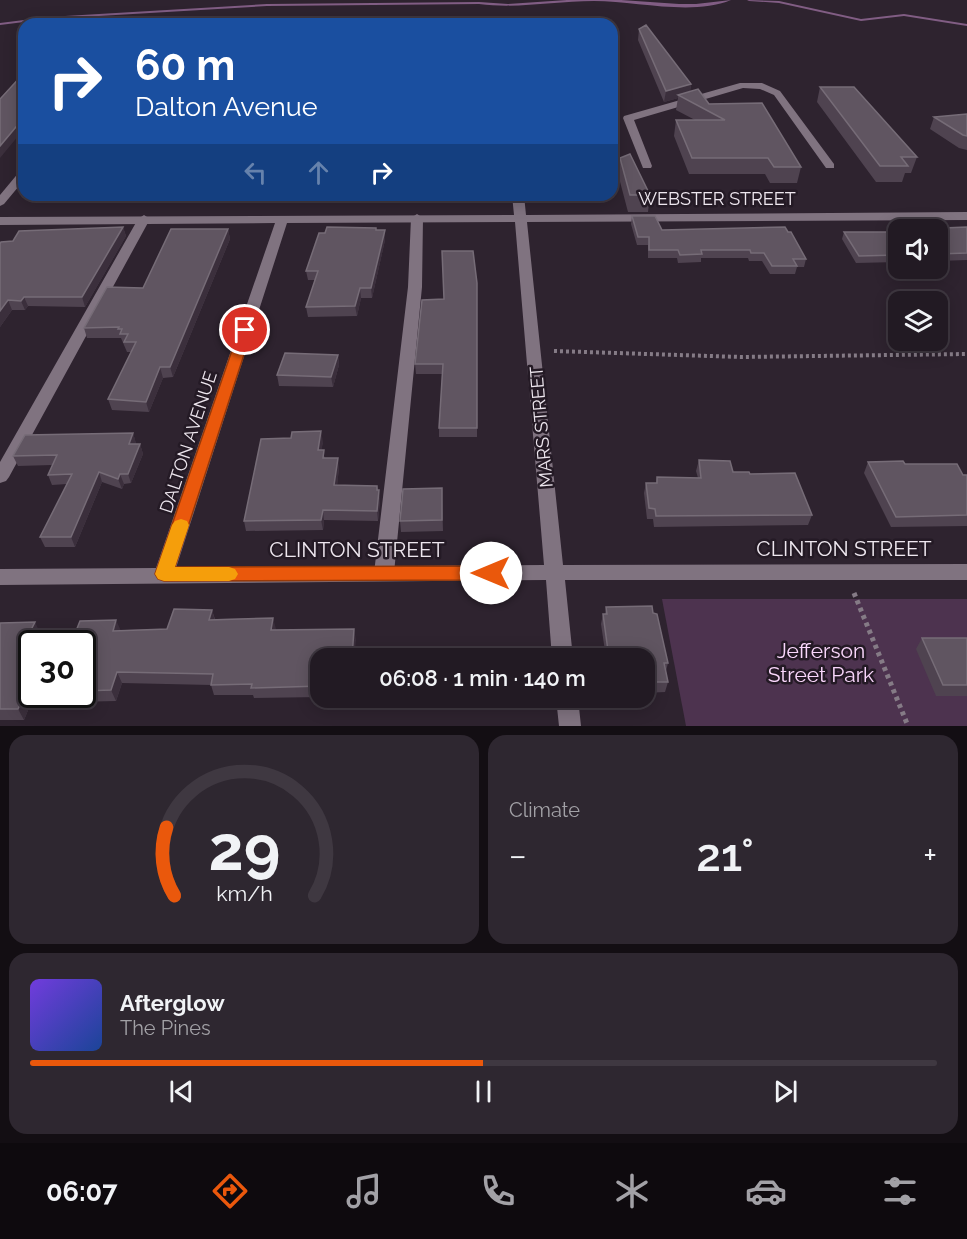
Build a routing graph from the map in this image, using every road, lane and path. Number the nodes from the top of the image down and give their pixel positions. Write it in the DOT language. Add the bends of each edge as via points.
graph roads {
  1 [pos="628,118"];
  2 [pos="618,119"];
  3 [pos="647,166"];
  4 [pos="830,166"];
  5 [pos="18,180"];
  6 [pos="519,201"];
  7 [pos="0,202"];
  8 [pos="967,216"];
  9 [pos="417,218"];
  10 [pos="520,218"];
  11 [pos="144,219"];
  12 [pos="282,219"];
  13 [pos="0,221"];
  14 [pos="533,350"];
  15 [pos="967,354"];
  16 [pos="0,477"];
  17 [pos="845,572"];
  18 [pos="967,572"];
  19 [pos="384,573"];
  20 [pos="554,573"];
  21 [pos="164,574"];
  22 [pos="0,577"];
  23 [pos="562,648"];
  24 [pos="568,708"];
  25 [pos="570,726"];
  26 [pos="908,726"];
  1 -- 2 [label="street"];
  1 -- 3 [label="street"];
  1 -- 4 [label="street" via="743,85 762,86 777,93"];
  5 -- 7 [label="street"];
  6 -- 10 [label="street, MARS STREET"];
  8 -- 10 [label="street, WEBSTER STREET"];
  9 -- 10 [label="street, WEBSTER STREET"];
  9 -- 12 [label="street, WEBSTER STREET"];
  9 -- 19 [label="street" via="415,287"];
  10 -- 14 [label="street, MARS STREET"];
  11 -- 12 [label="street, WEBSTER STREET"];
  11 -- 13 [label="street, WEBSTER STREET"];
  11 -- 16 [label="street"];
  12 -- 21 [label="street, DALTON AVENUE"];
  14 -- 15 [label="path" via="741,357"];
  14 -- 20 [label="street, MARS STREET"];
  17 -- 18 [label="street, CLINTON STREET"];
  17 -- 20 [label="street, CLINTON STREET"];
  17 -- 26 [label="path"];
  19 -- 20 [label="street, CLINTON STREET"];
  19 -- 21 [label="street, CLINTON STREET"];
  20 -- 23 [label="street, MARS STREET"];
  21 -- 22 [label="street, CLINTON STREET"];
  24 -- 25 [label="street"];
}
